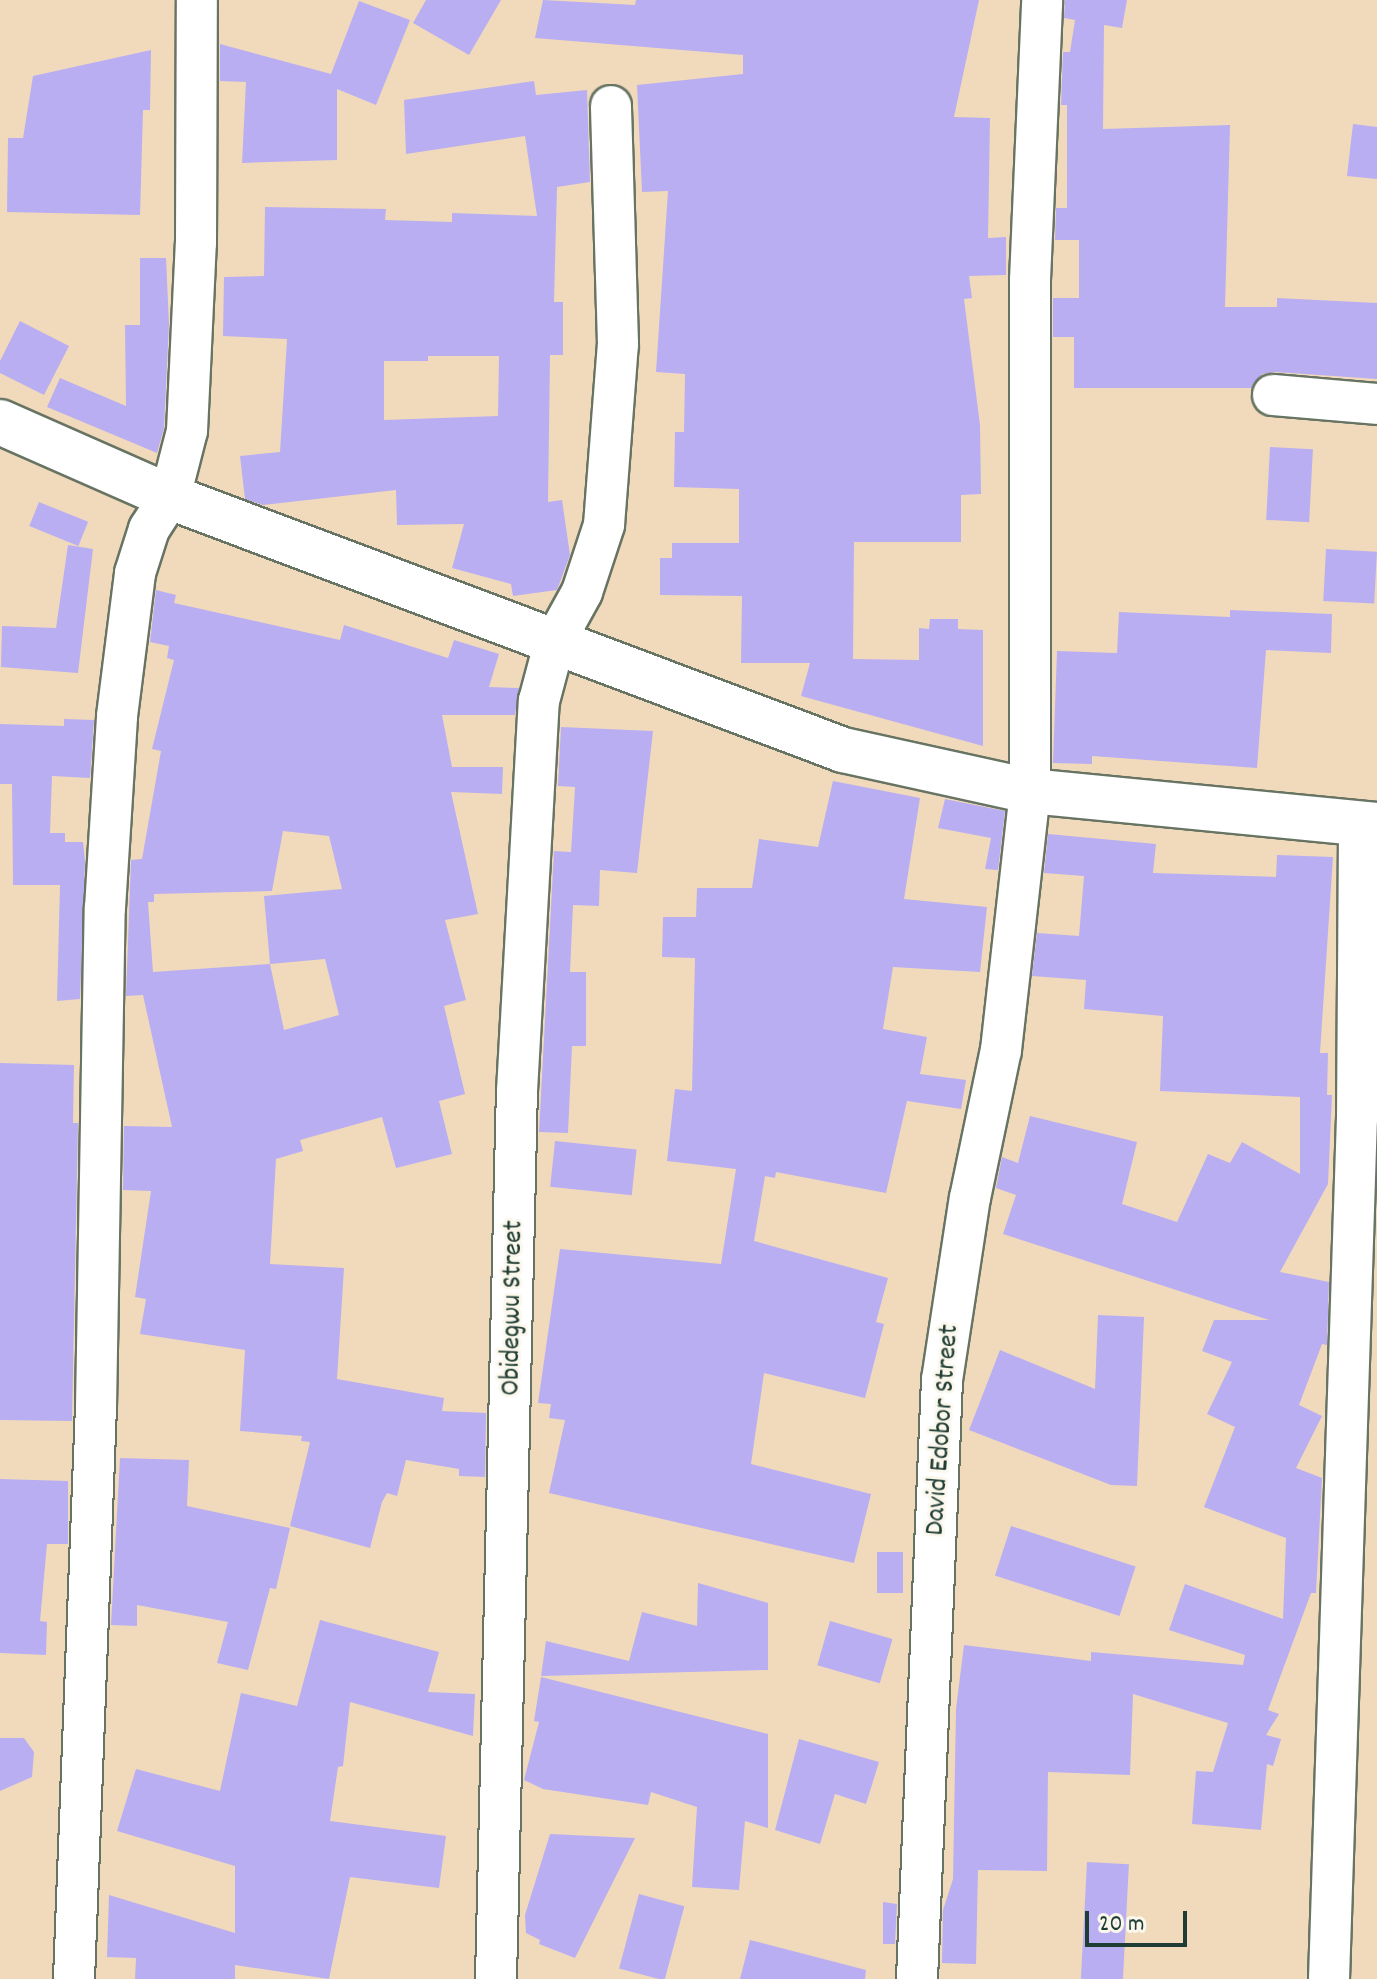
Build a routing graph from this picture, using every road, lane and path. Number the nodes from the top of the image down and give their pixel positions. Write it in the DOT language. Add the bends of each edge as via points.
graph roads {
  1 [pos="197,0"];
  2 [pos="1042,0"];
  3 [pos="611,106"];
  4 [pos="1273,395"];
  5 [pos="1377,404"];
  6 [pos="0,422"];
  7 [pos="170,497"];
  8 [pos="555,641"];
  9 [pos="1030,791"];
  10 [pos="1368,825"];
  11 [pos="74,1979"];
  12 [pos="496,1979"];
  13 [pos="917,1979"];
  14 [pos="1329,1979"];
  1 -- 7 [label="street" via="196,243 187,431"];
  2 -- 9 [label="street, David Edobor Street" via="1030,280"];
  3 -- 8 [label="street, Obidegwu Street" via="618,344 604,525 582,592"];
  4 -- 5 [label="street"];
  6 -- 7 [label="street"];
  7 -- 8 [label="street"];
  7 -- 11 [label="street" via="149,529 135,573 116,731 105,908 97,1375"];
  8 -- 9 [label="street" via="843,750"];
  8 -- 12 [label="street, Obidegwu Street" via="539,701 517,1091"];
  9 -- 10 [label="street"];
  9 -- 13 [label="street, David Edobor Street" via="1001,1050 970,1198 942,1380"];
  10 -- 14 [label="street"];
}
